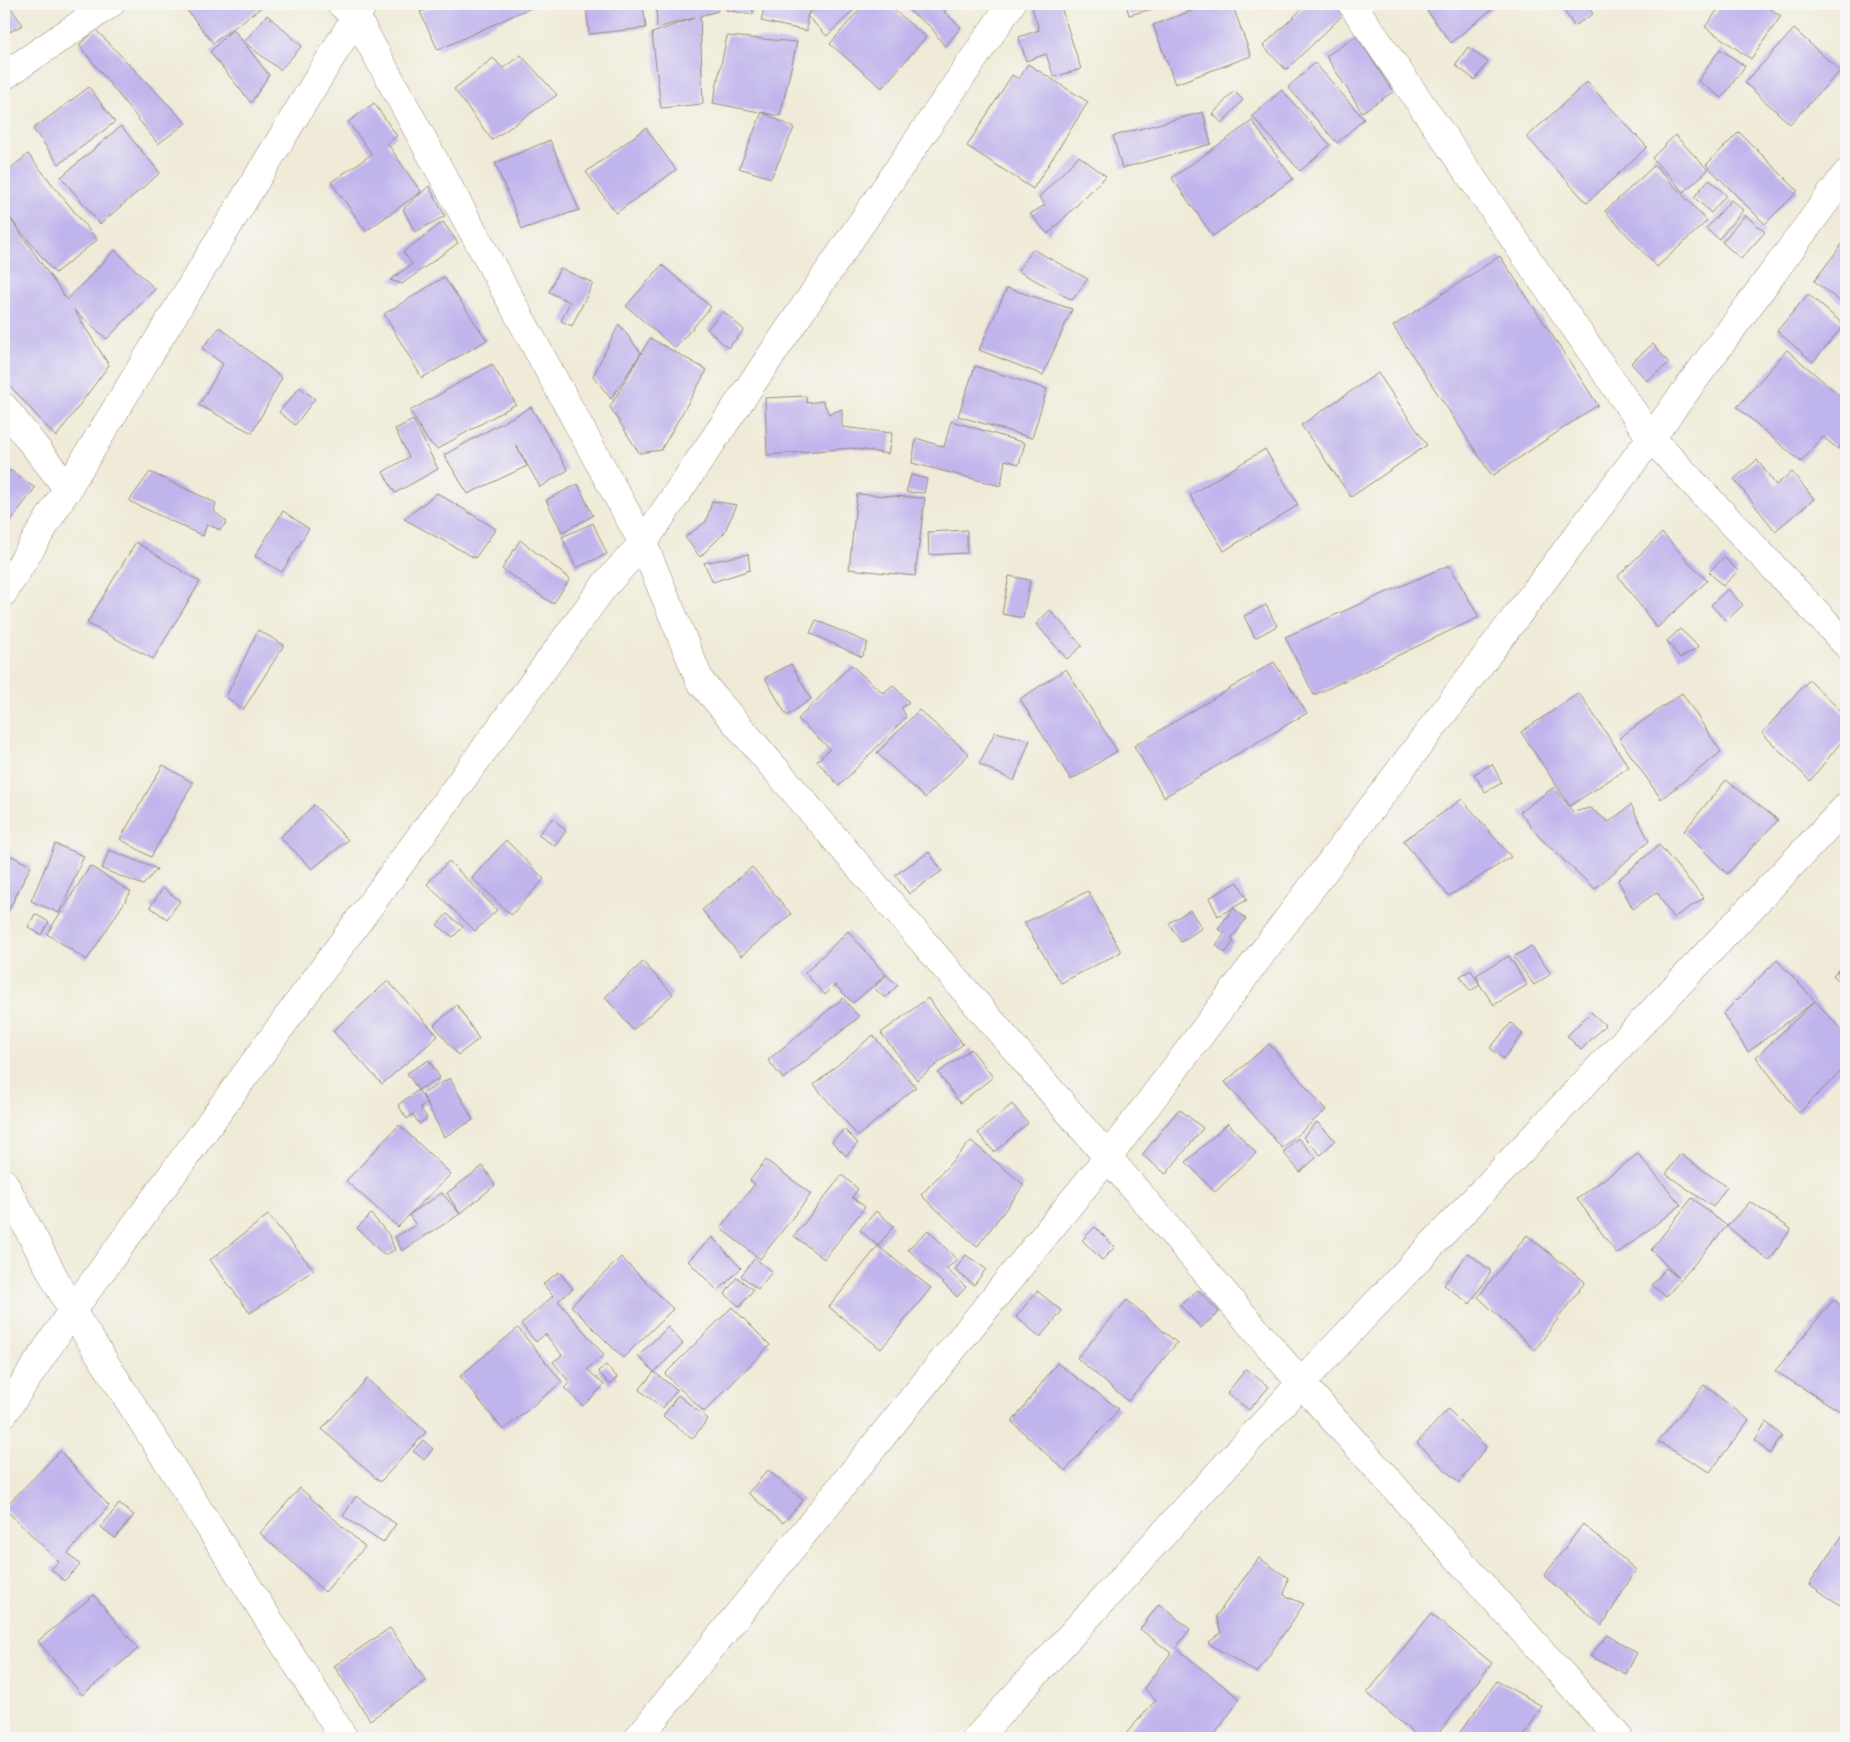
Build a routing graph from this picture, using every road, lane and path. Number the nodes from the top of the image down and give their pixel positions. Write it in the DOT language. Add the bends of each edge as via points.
graph roads {
  1 [pos="110,4"];
  2 [pos="1011,4"];
  3 [pos="1352,4"];
  4 [pos="354,8"];
  5 [pos="4,76"];
  6 [pos="1846,174"];
  7 [pos="4,407"];
  8 [pos="1651,438"];
  9 [pos="68,489"];
  10 [pos="642,543"];
  11 [pos="4,592"];
  12 [pos="1846,644"];
  13 [pos="1846,807"];
  14 [pos="1108,1157"];
  15 [pos="4,1183"];
  16 [pos="72,1312"];
  17 [pos="1301,1383"];
  18 [pos="4,1413"];
  19 [pos="344,1738"];
  20 [pos="638,1738"];
  21 [pos="977,1738"];
  22 [pos="1620,1738"];
  1 -- 5 [label="street"];
  2 -- 10 [label="street"];
  3 -- 8 [label="street"];
  4 -- 9 [label="street"];
  4 -- 10 [label="street"];
  6 -- 8 [label="street"];
  7 -- 9 [label="street"];
  8 -- 12 [label="street"];
  8 -- 14 [label="street"];
  9 -- 11 [label="street"];
  10 -- 14 [label="street" via="700,681"];
  10 -- 16 [label="street" via="605,585"];
  13 -- 17 [label="street"];
  14 -- 17 [label="street"];
  14 -- 20 [label="street"];
  15 -- 16 [label="street"];
  16 -- 18 [label="street"];
  16 -- 19 [label="street"];
  17 -- 21 [label="street"];
  17 -- 22 [label="street"];
}
